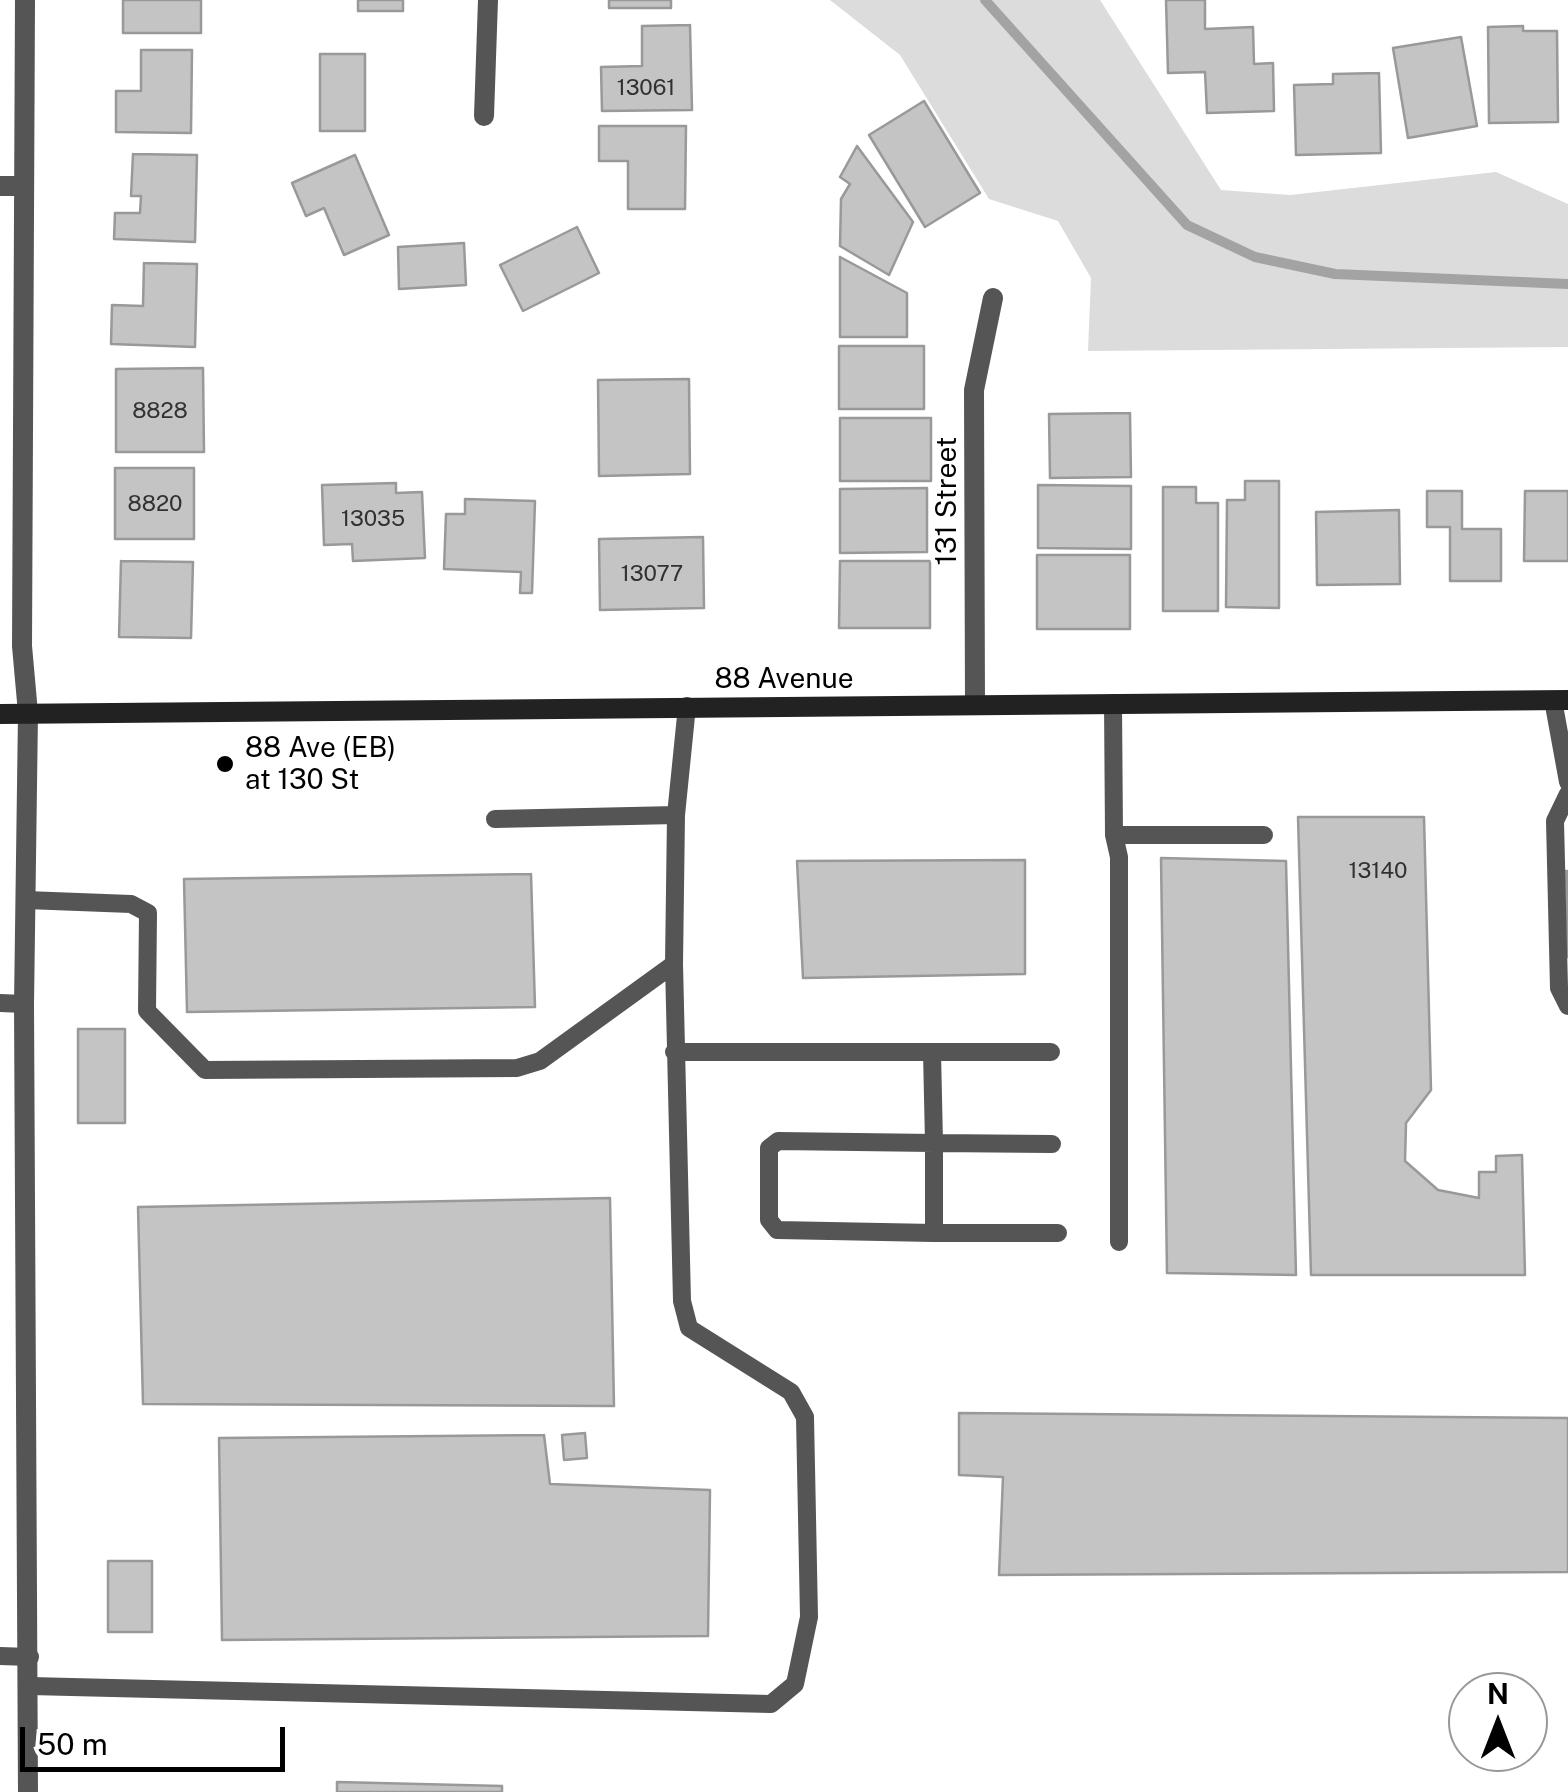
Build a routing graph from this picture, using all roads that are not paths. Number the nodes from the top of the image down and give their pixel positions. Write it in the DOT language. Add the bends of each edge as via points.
graph roads {
  1 [pos="25,0"];
  2 [pos="488,0"];
  3 [pos="484,116"];
  4 [pos="0,186"];
  5 [pos="24,186"];
  6 [pos="993,298"];
  7 [pos="1560,700"];
  8 [pos="1113,704"];
  9 [pos="975,705"];
  10 [pos="687,706"];
  11 [pos="28,713"];
  12 [pos="0,714"];
  13 [pos="1568,782"];
  14 [pos="1568,794"];
  15 [pos="676,814"];
  16 [pos="495,819"];
  17 [pos="1114,835"];
  18 [pos="1264,835"];
  19 [pos="26,900"];
  20 [pos="674,964"];
  21 [pos="0,1002"];
  22 [pos="24,1004"];
  23 [pos="1568,1006"];
  24 [pos="674,1052"];
  25 [pos="932,1052"];
  26 [pos="1051,1052"];
  27 [pos="934,1143"];
  28 [pos="1052,1144"];
  29 [pos="934,1233"];
  30 [pos="1058,1233"];
  31 [pos="1119,1242"];
  32 [pos="0,1656"];
  33 [pos="30,1657"];
  34 [pos="30,1686"];
  35 [pos="28,1792"];
  1 -- 5 [label="street"];
  2 -- 3 [label="street"];
  4 -- 5 [label="street"];
  5 -- 11 [label="street" via="22,646"];
  6 -- 9 [label="street, 131 Street" via="974,390"];
  7 -- 8 [label="main road, 88 Avenue"];
  7 -- 13 [label="lane"];
  8 -- 9 [label="main road, 88 Avenue"];
  8 -- 17 [label="lane"];
  9 -- 10 [label="main road, 88 Avenue"];
  10 -- 11 [label="main road, 88 Avenue"];
  10 -- 15 [label="lane"];
  11 -- 12 [label="main road, 88 Avenue"];
  11 -- 19 [label="street"];
  14 -- 23 [label="lane" via="1555,821 1560,988"];
  15 -- 16 [label="lane"];
  15 -- 20 [label="lane"];
  17 -- 18 [label="lane"];
  17 -- 31 [label="lane" via="1120,857"];
  19 -- 20 [label="lane" via="131,904 148,912 147,1011 205,1070 517,1068 540,1062"];
  19 -- 22 [label="street"];
  20 -- 24 [label="lane"];
  21 -- 22 [label="lane"];
  22 -- 33 [label="street"];
  24 -- 25 [label="lane"];
  24 -- 34 [label="lane" via="682,1300 689,1328 792,1392 804,1417 809,1616 795,1684 771,1704"];
  25 -- 26 [label="lane"];
  25 -- 27 [label="lane"];
  27 -- 28 [label="lane"];
  27 -- 29 [label="lane"];
  27 -- 29 [label="lane" via="778,1141 768,1148 768,1220 777,1230"];
  29 -- 30 [label="lane"];
  32 -- 33 [label="lane"];
  33 -- 34 [label="street"];
  34 -- 35 [label="street"];
}
